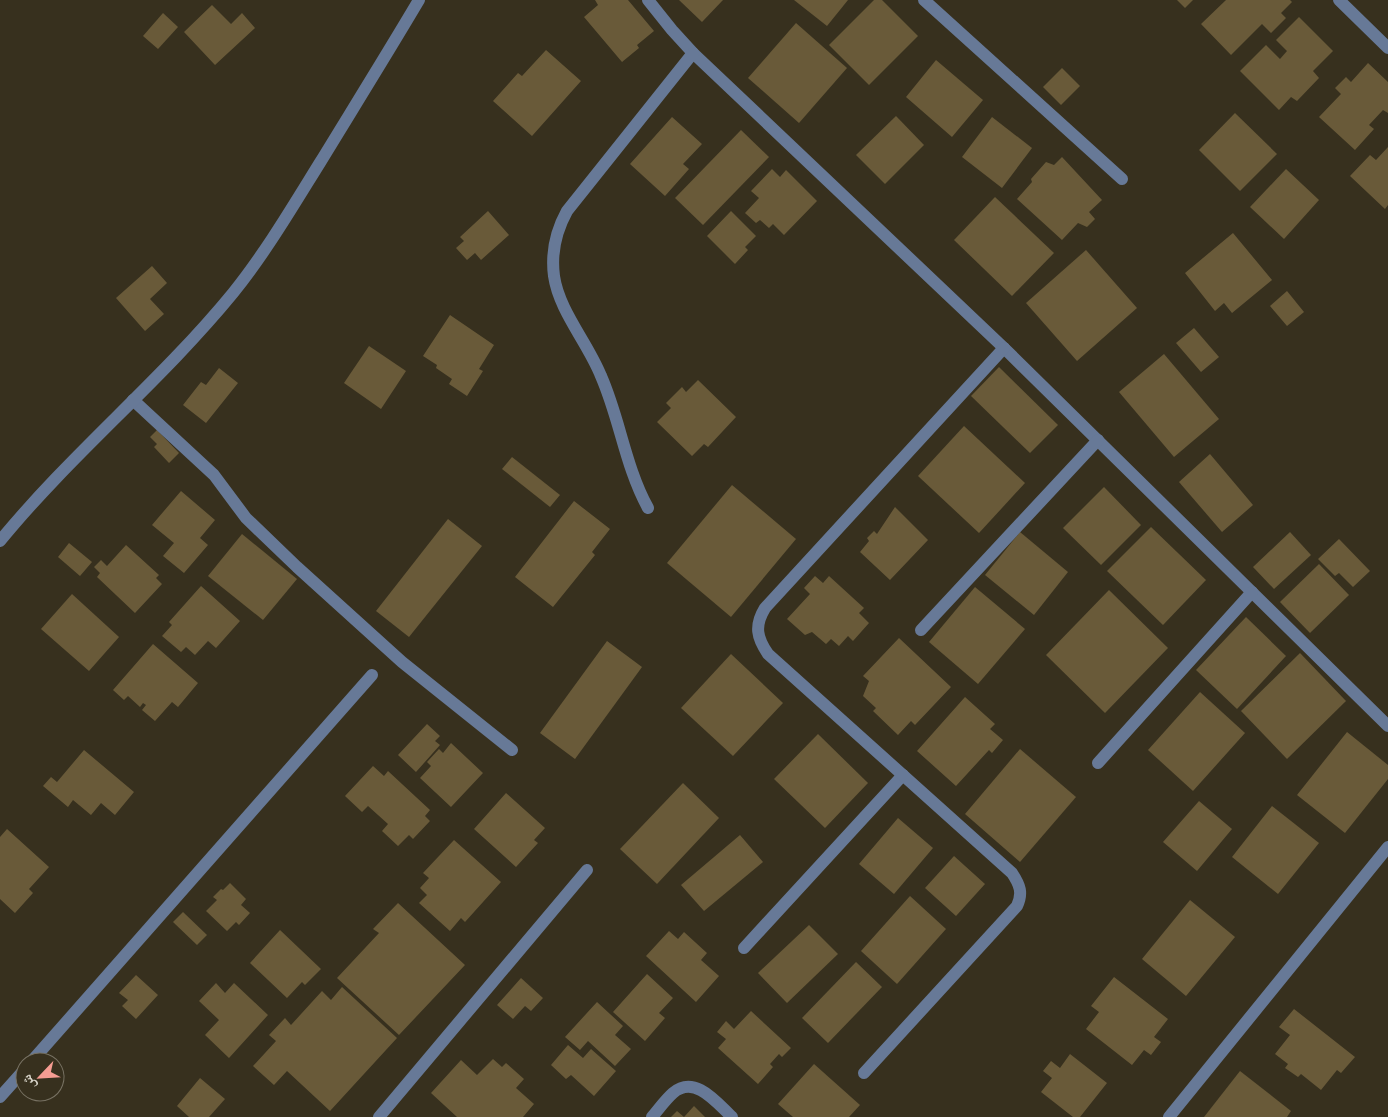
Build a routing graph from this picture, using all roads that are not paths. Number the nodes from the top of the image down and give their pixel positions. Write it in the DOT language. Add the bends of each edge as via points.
graph roads {
  1 [pos="419,0"];
  2 [pos="648,0"];
  3 [pos="924,0"];
  4 [pos="1339,0"];
  5 [pos="1388,48"];
  6 [pos="693,53"];
  7 [pos="1122,179"];
  8 [pos="1004,348"];
  9 [pos="133,400"];
  10 [pos="1098,440"];
  11 [pos="648,508"];
  12 [pos="0,541"];
  13 [pos="1252,592"];
  14 [pos="921,630"];
  15 [pos="372,674"];
  16 [pos="1388,726"];
  17 [pos="512,750"];
  18 [pos="1098,763"];
  19 [pos="903,775"];
  20 [pos="1388,847"];
  21 [pos="587,870"];
  22 [pos="744,948"];
  23 [pos="40,1052"];
  24 [pos="864,1074"];
  25 [pos="15,1080"];
  26 [pos="0,1097"];
  27 [pos="378,1117"];
  28 [pos="652,1117"];
  29 [pos="732,1117"];
  30 [pos="1169,1117"];
  1 -- 9 [label="street" via="273,238 200,332"];
  2 -- 6 [label="street"];
  3 -- 7 [label="street"];
  4 -- 5 [label="street"];
  6 -- 8 [label="street"];
  6 -- 11 [label="street" via="567,211 555,242 553,259 558,293 602,376 636,487"];
  8 -- 10 [label="street"];
  8 -- 19 [label="street" via="759,617 761,644 768,654"];
  9 -- 12 [label="street" via="26,508"];
  9 -- 17 [label="street" via="214,475 246,518 297,567 402,662"];
  10 -- 13 [label="street"];
  10 -- 14 [label="street"];
  13 -- 16 [label="street"];
  13 -- 18 [label="street"];
  15 -- 23 [label="street"];
  19 -- 22 [label="street"];
  19 -- 24 [label="street" via="1012,873 1021,892 1017,906"];
  20 -- 30 [label="street"];
  21 -- 27 [label="street"];
  25 -- 26 [label="street"];
  28 -- 29 [label="street" via="673,1093 688,1087 703,1091"];
}
